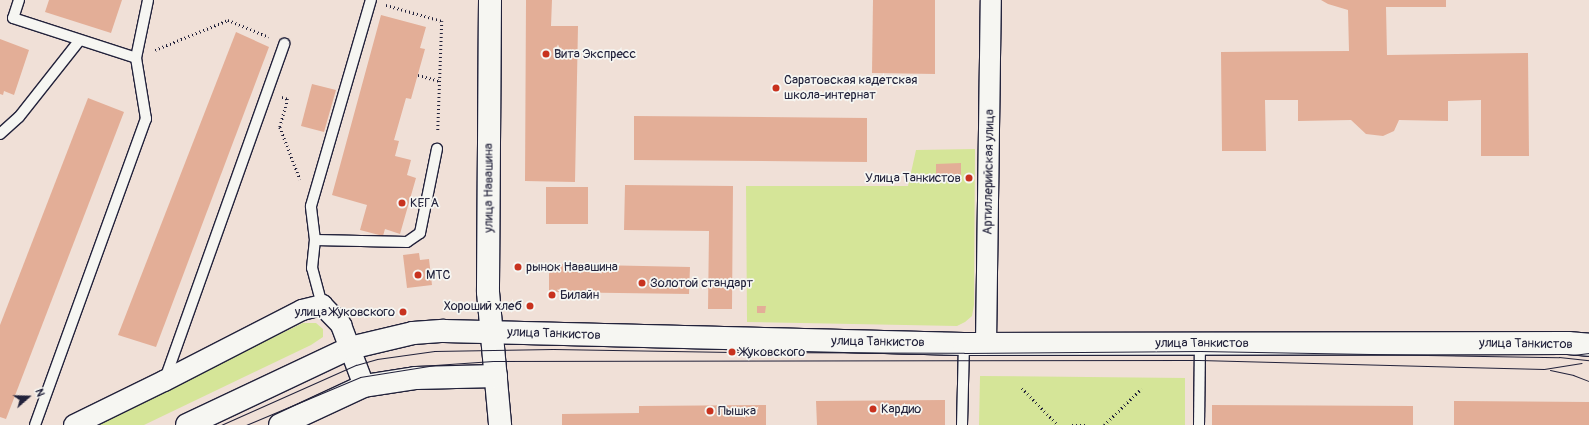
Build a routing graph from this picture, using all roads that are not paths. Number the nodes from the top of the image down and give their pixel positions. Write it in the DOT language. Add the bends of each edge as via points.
graph roads {
  1 [pos="19,0"];
  2 [pos="148,0"];
  3 [pos="370,0"];
  4 [pos="490,0"];
  5 [pos="991,0"];
  6 [pos="79,41"];
  7 [pos="284,44"];
  8 [pos="136,58"];
  9 [pos="0,134"];
  10 [pos="437,149"];
  11 [pos="315,240"];
  12 [pos="322,305"];
  13 [pos="491,331"];
  14 [pos="1200,343"];
  15 [pos="964,344"];
  16 [pos="986,344"];
  17 [pos="1589,345"];
  18 [pos="350,348"];
  19 [pos="496,376"];
  20 [pos="164,381"];
  21 [pos="364,386"];
  22 [pos="35,425"];
  23 [pos="74,425"];
  24 [pos="187,425"];
  25 [pos="280,425"];
  26 [pos="500,425"];
  27 [pos="962,425"];
  28 [pos="1199,425"];
  1 -- 6 [label="lane" via="13,18"];
  2 -- 8 [label="lane"];
  3 -- 11 [label="lane" via="311,206"];
  4 -- 13 [label="main road, улица Навашина" via="488,292"];
  5 -- 16 [label="street, Артиллерийская улица"];
  6 -- 8 [label="lane"];
  6 -- 9 [label="lane" via="19,117"];
  7 -- 20 [label="lane"];
  8 -- 22 [label="lane" via="146,119"];
  10 -- 11 [label="lane" via="420,233 407,242"];
  11 -- 12 [label="lane" via="312,268"];
  12 -- 18 [label="street" via="341,325"];
  12 -- 20 [label="street" via="302,310"];
  13 -- 15 [label="main road, улица Танкистов"];
  13 -- 18 [label="main road, улица Танкистов" via="413,333"];
  13 -- 19 [label="main road, улица Навашина"];
  14 -- 16 [label="main road, улица Танкистов"];
  14 -- 17 [label="main road, улица Танкистов"];
  14 -- 28 [label="lane"];
  15 -- 16 [label="main road, улица Танкистов"];
  15 -- 27 [label="lane"];
  18 -- 21 [label="street"];
  18 -- 24 [label="main road, улица Танкистов"];
  19 -- 21 [label="main road" via="416,378"];
  19 -- 26 [label="main road"];
  20 -- 23 [label="street"];
  21 -- 25 [label="main road"];
}
